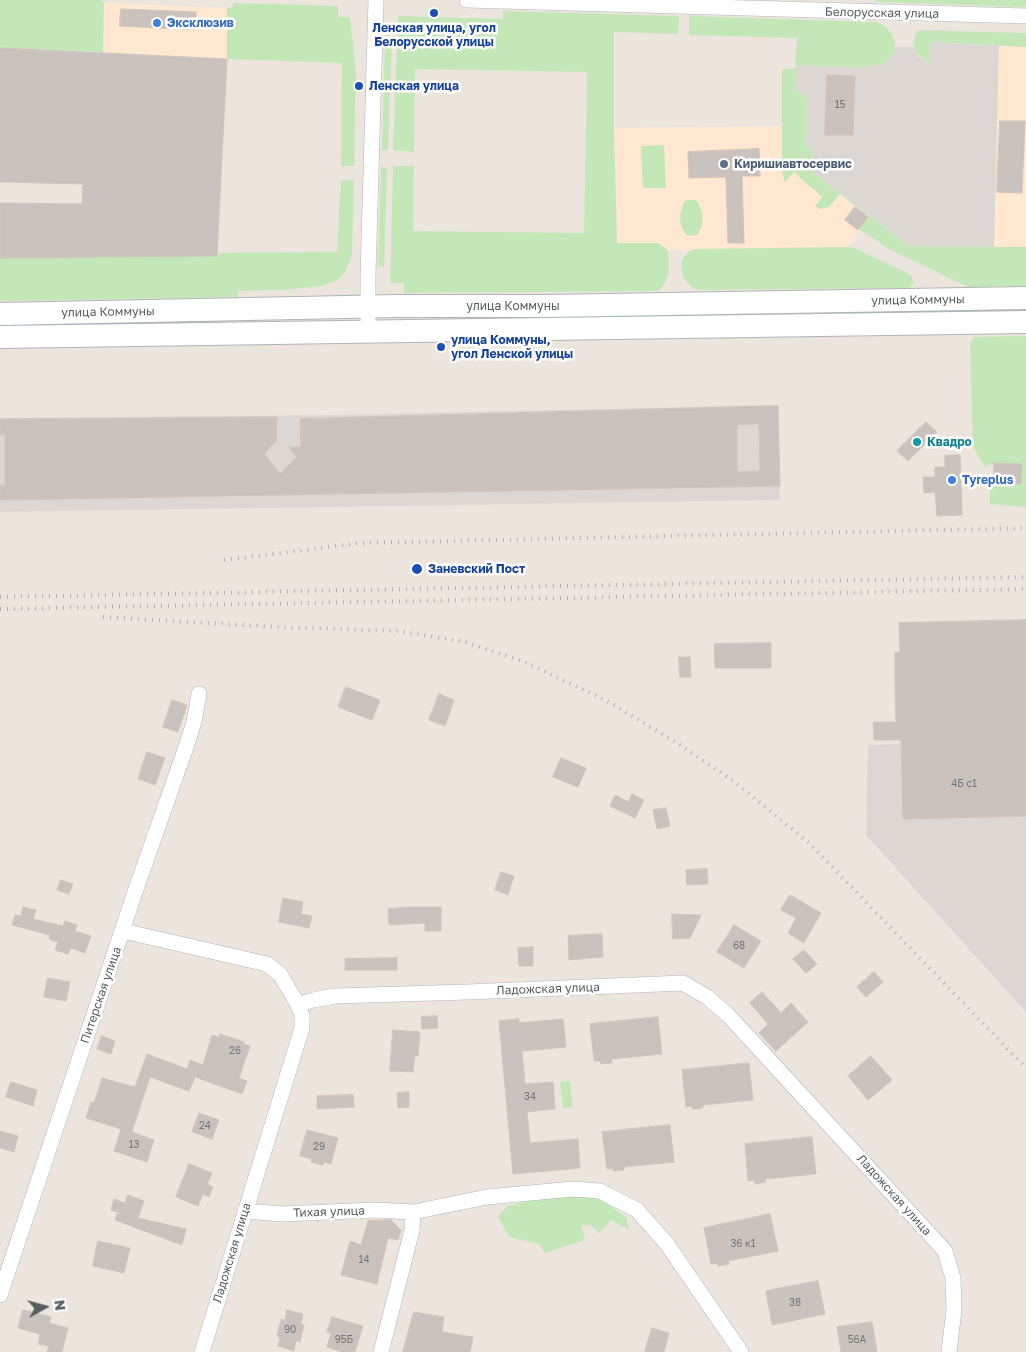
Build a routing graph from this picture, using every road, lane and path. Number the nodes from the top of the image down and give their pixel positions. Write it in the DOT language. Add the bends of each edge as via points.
graph roads {
  1 [pos="376,0"];
  2 [pos="467,0"];
  3 [pos="1026,16"];
  4 [pos="1026,298"];
  5 [pos="368,306"];
  6 [pos="0,314"];
  7 [pos="1026,322"];
  8 [pos="368,332"];
  9 [pos="0,337"];
  10 [pos="198,694"];
  11 [pos="123,931"];
  12 [pos="298,1005"];
  13 [pos="245,1211"];
  14 [pos="413,1212"];
  15 [pos="0,1295"];
  16 [pos="202,1352"];
  17 [pos="381,1352"];
  18 [pos="741,1352"];
  19 [pos="949,1352"];
  1 -- 5 [label="street"];
  2 -- 3 [label="street, Белорусская улица"];
  4 -- 5 [label="street, улица Коммуны"];
  5 -- 6 [label="street, улица Коммуны"];
  5 -- 8 [label="street"];
  7 -- 8 [label="street, улица Коммуны"];
  8 -- 9 [label="street, улица Коммуны"];
  10 -- 11 [label="street, Питерская улица" via="194,722"];
  11 -- 12 [label="street" via="267,964 280,974"];
  11 -- 15 [label="street, Питерская улица"];
  12 -- 13 [label="street, Ладожская улица" via="302,1028"];
  12 -- 19 [label="street, Ладожская улица" via="335,996 683,983 728,1015 944,1251 953,1278"];
  13 -- 14 [label="street, Тихая улица" via="282,1214 375,1210"];
  13 -- 16 [label="street, Ладожская улица"];
  14 -- 17 [label="street" via="412,1230"];
  14 -- 18 [label="street, Тихая улица" via="486,1198 574,1189 600,1191 637,1210 661,1237"];
}
